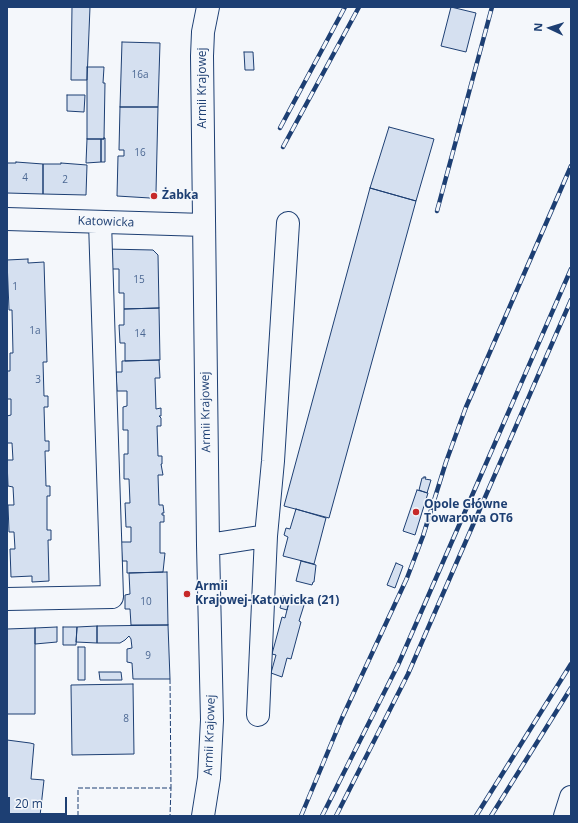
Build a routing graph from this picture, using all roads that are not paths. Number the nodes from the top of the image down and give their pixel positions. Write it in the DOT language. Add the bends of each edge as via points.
graph roads {
  1 [pos="208,7"];
  2 [pos="7,219"];
  3 [pos="100,222"];
  4 [pos="288,223"];
  5 [pos="204,225"];
  6 [pos="266,536"];
  7 [pos="208,545"];
  8 [pos="7,599"];
  9 [pos="258,715"];
  10 [pos="571,798"];
  11 [pos="204,816"];
  12 [pos="565,816"];
  1 -- 5 [label="street, Armii Krajowej" via="202,56"];
  2 -- 3 [label="street, Katowicka"];
  3 -- 5 [label="street, Katowicka"];
  3 -- 8 [label="street" via="112,597"];
  4 -- 6 [label="street"];
  5 -- 7 [label="street, Armii Krajowej"];
  6 -- 7 [label="street"];
  6 -- 9 [label="street"];
  7 -- 11 [label="street, Armii Krajowej" via="212,720"];
  10 -- 12 [label="street"];
}
